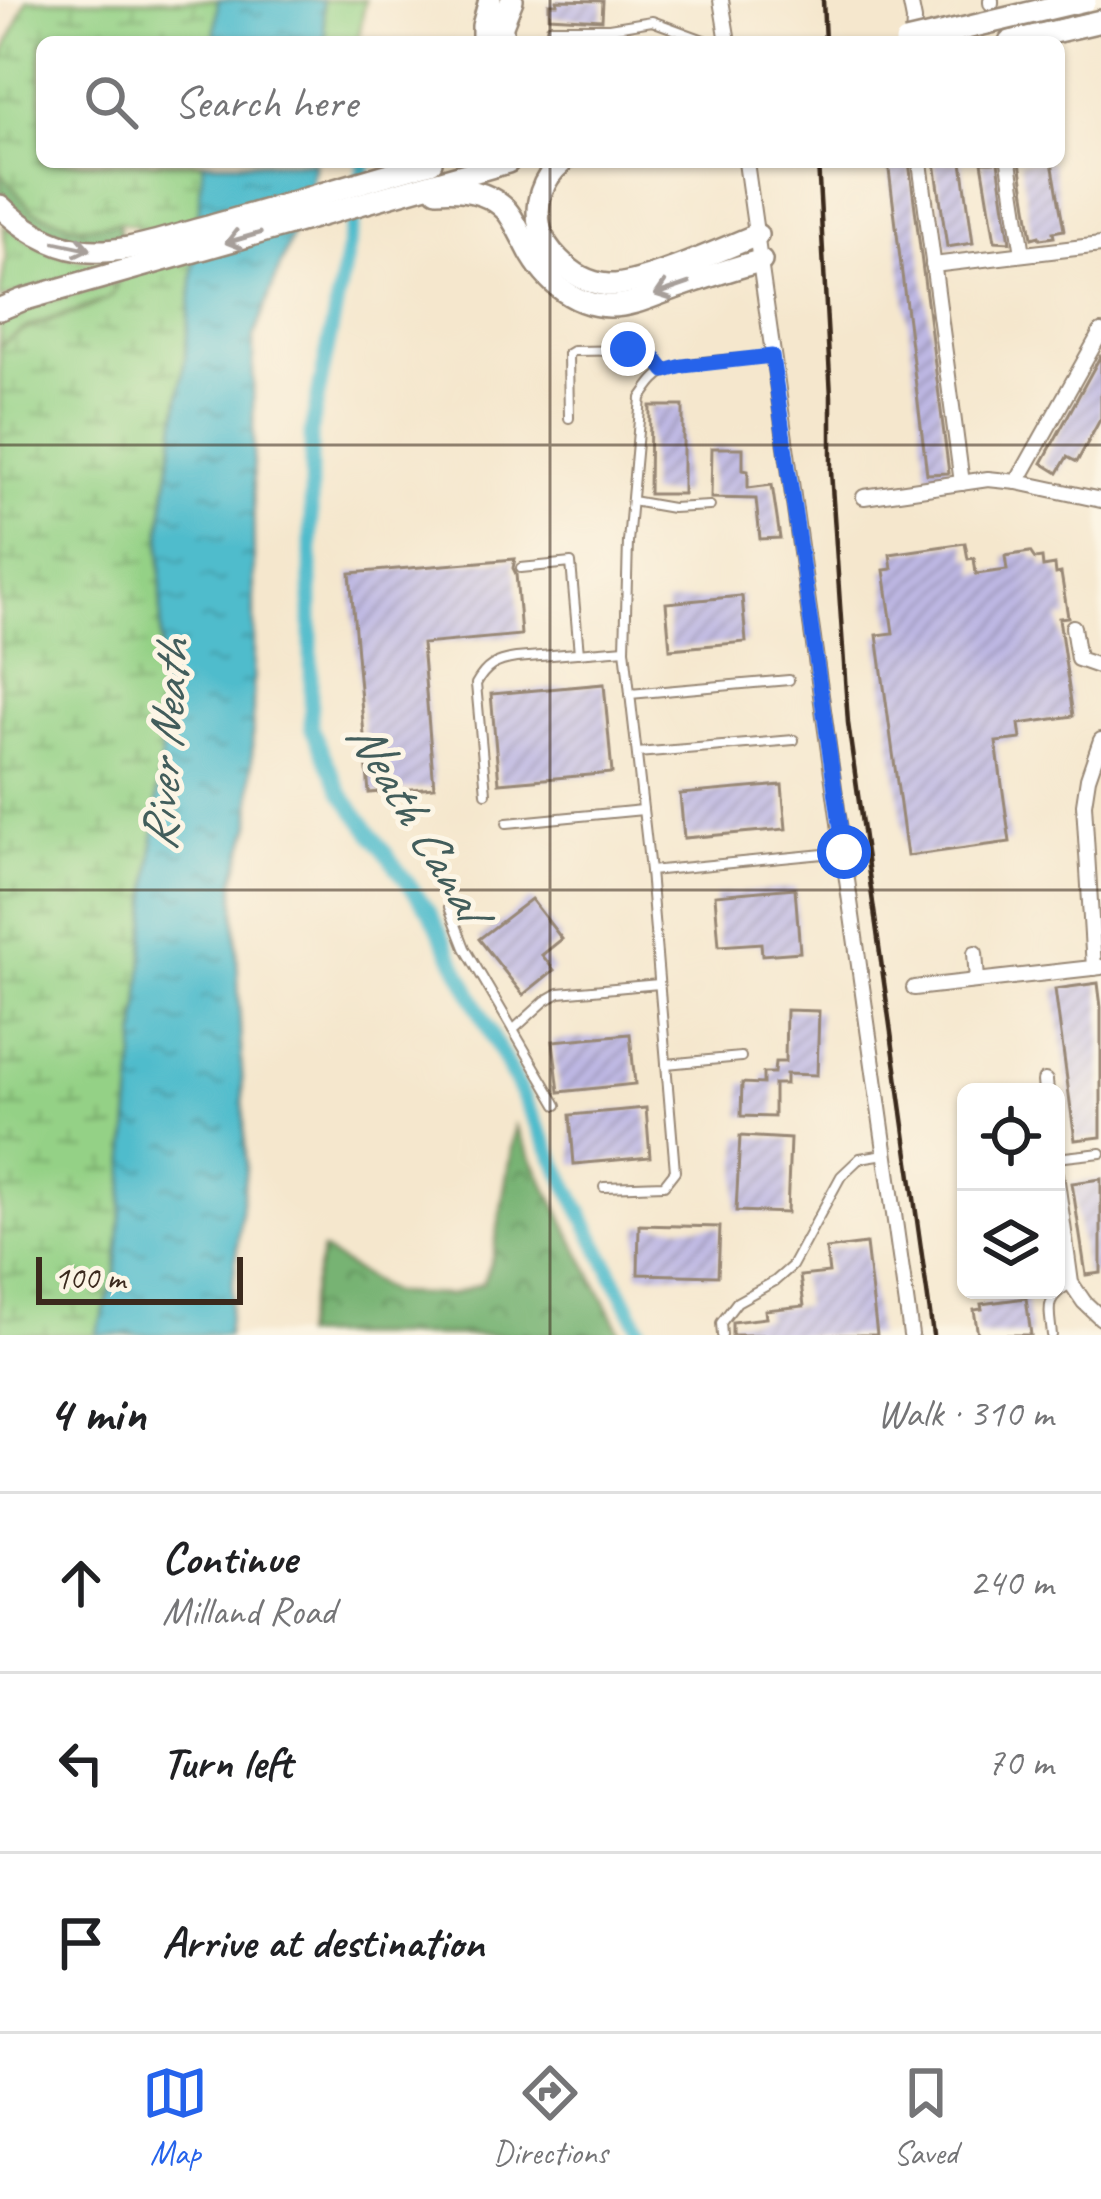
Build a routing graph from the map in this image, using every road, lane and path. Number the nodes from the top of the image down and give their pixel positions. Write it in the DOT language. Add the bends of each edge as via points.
graph roads {
  1 [pos="490,0"];
  2 [pos="512,0"];
  3 [pos="721,0"];
  4 [pos="910,0"];
  5 [pos="1085,0"];
  6 [pos="1101,22"];
  7 [pos="551,28"];
  8 [pos="483,36"];
  9 [pos="502,36"];
  10 [pos="693,36"];
  11 [pos="727,36"];
  12 [pos="910,36"];
  13 [pos="934,36"];
  14 [pos="1037,36"];
  15 [pos="410,168"];
  16 [pos="487,168"];
  17 [pos="555,168"];
  18 [pos="747,168"];
  19 [pos="921,168"];
  20 [pos="1010,168"];
  21 [pos="396,194"];
  22 [pos="0,206"];
  23 [pos="757,235"];
  24 [pos="1101,245"];
  25 [pos="160,251"];
  26 [pos="1023,254"];
  27 [pos="761,261"];
  28 [pos="933,266"];
  29 [pos="586,292"];
  30 [pos="0,309"];
  31 [pos="1101,332"];
  32 [pos="772,356"];
  33 [pos="665,371"];
  34 [pos="569,418"];
  35 [pos="1017,482"];
  36 [pos="962,483"];
  37 [pos="864,497"];
  38 [pos="1101,500"];
  39 [pos="632,501"];
  40 [pos="710,506"];
  41 [pos="521,568"];
  42 [pos="1073,628"];
  43 [pos="625,649"];
  44 [pos="580,653"];
  45 [pos="1101,667"];
  46 [pos="788,680"];
  47 [pos="630,694"];
  48 [pos="794,740"];
  49 [pos="1101,740"];
  50 [pos="637,753"];
  51 [pos="486,793"];
  52 [pos="643,810"];
  53 [pos="507,823"];
  54 [pos="844,852"];
  55 [pos="650,871"];
  56 [pos="449,907"];
  57 [pos="975,953"];
  58 [pos="1098,968"];
  59 [pos="977,980"];
  60 [pos="659,984"];
  61 [pos="914,988"];
  62 [pos="513,1030"];
  63 [pos="741,1057"];
  64 [pos="666,1064"];
  65 [pos="556,1105"];
  66 [pos="1101,1153"];
  67 [pos="886,1154"];
  68 [pos="1065,1157"];
  69 [pos="604,1187"];
  70 [pos="1058,1191"];
  71 [pos="1071,1283"];
  72 [pos="1101,1318"];
  73 [pos="722,1335"];
  74 [pos="911,1335"];
  75 [pos="1052,1335"];
  1 -- 8 [label="main road"];
  2 -- 9 [label="main road"];
  3 -- 11 [label="street"];
  4 -- 12 [label="street"];
  5 -- 13 [label="main road, bridge"];
  6 -- 14 [label="main road"];
  7 -- 10 [label="lane" via="652,21"];
  15 -- 25 [label="main road"];
  16 -- 21 [label="main road"];
  17 -- 29 [label="main road" via="540,194 542,237"];
  18 -- 23 [label="street"];
  19 -- 28 [label="street"];
  20 -- 26 [label="street"];
  21 -- 25 [label="main road, one-way"];
  21 -- 29 [label="main road" via="463,189 491,200 506,210 543,272 560,288"];
  22 -- 25 [label="main road, one-way" via="32,232 79,250"];
  23 -- 27 [label="street"];
  23 -- 29 [label="main road"];
  24 -- 26 [label="street"];
  25 -- 30 [label="main road"];
  26 -- 28 [label="street"];
  27 -- 29 [label="main road, one-way" via="630,304 606,306"];
  27 -- 32 [label="street"];
  28 -- 36 [label="street"];
  31 -- 35 [label="street"];
  32 -- 33 [label="lane"];
  32 -- 54 [label="street"];
  33 -- 34 [label="lane" via="643,350 573,351"];
  33 -- 39 [label="lane" via="641,398"];
  35 -- 36 [label="street"];
  35 -- 38 [label="street"];
  36 -- 37 [label="street"];
  39 -- 40 [label="lane"];
  39 -- 43 [label="lane"];
  41 -- 44 [label="lane" via="571,563"];
  42 -- 45 [label="street" via="1078,659"];
  43 -- 44 [label="lane"];
  43 -- 47 [label="lane"];
  44 -- 51 [label="lane" via="500,660 484,670 476,684"];
  46 -- 47 [label="lane"];
  47 -- 50 [label="lane"];
  48 -- 50 [label="lane"];
  49 -- 58 [label="street" via="1084,804"];
  50 -- 52 [label="lane"];
  52 -- 53 [label="lane"];
  52 -- 55 [label="lane"];
  54 -- 55 [label="lane"];
  54 -- 67 [label="street"];
  55 -- 60 [label="lane"];
  56 -- 62 [label="lane"];
  57 -- 59 [label="street"];
  58 -- 59 [label="street"];
  59 -- 61 [label="street"];
  60 -- 62 [label="lane" via="559,993"];
  60 -- 64 [label="lane"];
  62 -- 65 [label="lane"];
  63 -- 64 [label="lane"];
  64 -- 69 [label="lane" via="671,1179"];
  66 -- 68 [label="lane"];
  67 -- 73 [label="lane" via="860,1158 841,1176 792,1266 737,1302"];
  67 -- 74 [label="street"];
  70 -- 71 [label="street"];
  71 -- 72 [label="street"];
  71 -- 75 [label="lane" via="1048,1304"];
}
